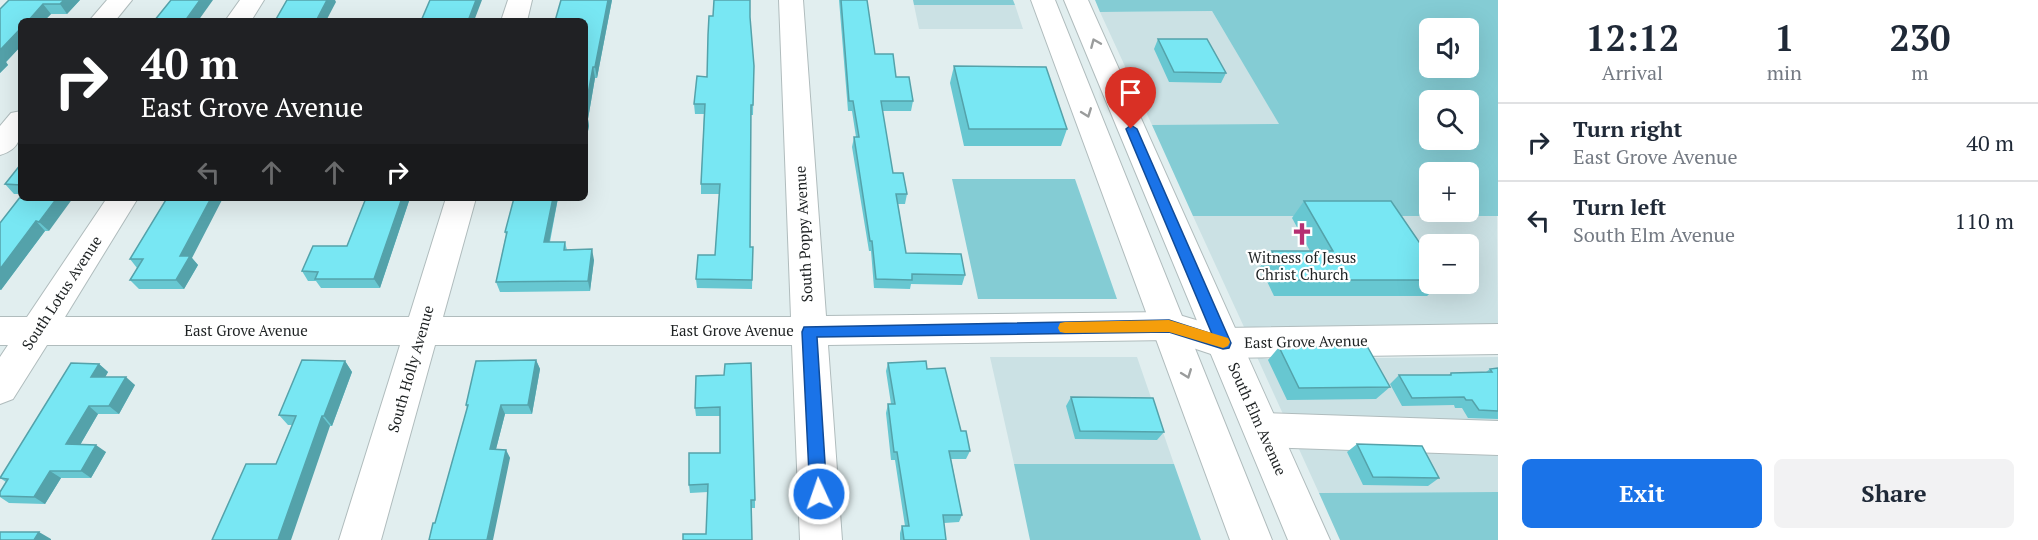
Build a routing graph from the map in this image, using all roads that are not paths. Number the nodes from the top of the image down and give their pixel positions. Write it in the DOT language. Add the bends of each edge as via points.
graph roads {
  1 [pos="120,0"];
  2 [pos="252,0"];
  3 [pos="520,0"];
  4 [pos="791,0"];
  5 [pos="1043,0"];
  6 [pos="1076,0"];
  7 [pos="105,18"];
  8 [pos="240,18"];
  9 [pos="515,18"];
  10 [pos="18,124"];
  11 [pos="0,145"];
  12 [pos="121,201"];
  13 [pos="460,201"];
  14 [pos="1169,326"];
  15 [pos="0,331"];
  16 [pos="37,331"];
  17 [pos="422,331"];
  18 [pos="809,332"];
  19 [pos="1498,339"];
  20 [pos="1223,343"];
  21 [pos="0,388"];
  22 [pos="1262,430"];
  23 [pos="1498,438"];
  24 [pos="360,540"];
  25 [pos="821,540"];
  26 [pos="1251,540"];
  27 [pos="1309,540"];
  1 -- 7 [label="street"];
  2 -- 8 [label="street"];
  3 -- 9 [label="street"];
  4 -- 18 [label="street, South Poppy Avenue"];
  5 -- 14 [label="street, one-way"];
  20 -- 6 [label="street, South Elm Avenue, one-way"];
  10 -- 11 [label="street"];
  12 -- 16 [label="street, South Lotus Avenue"];
  13 -- 17 [label="street, South Holly Avenue"];
  14 -- 18 [label="street, East Grove Avenue"];
  14 -- 20 [label="street, East Grove Avenue"];
  14 -- 26 [label="street, one-way"];
  15 -- 16 [label="street, East Grove Avenue"];
  16 -- 17 [label="street, East Grove Avenue"];
  16 -- 21 [label="street, South Lotus Avenue"];
  17 -- 18 [label="street, East Grove Avenue"];
  17 -- 24 [label="street, South Holly Avenue"];
  18 -- 25 [label="street, South Poppy Avenue"];
  19 -- 20 [label="street, East Grove Avenue"];
  20 -- 22 [label="street, South Elm Avenue"];
  22 -- 23 [label="street"];
  22 -- 27 [label="street, South Elm Avenue"];
}
